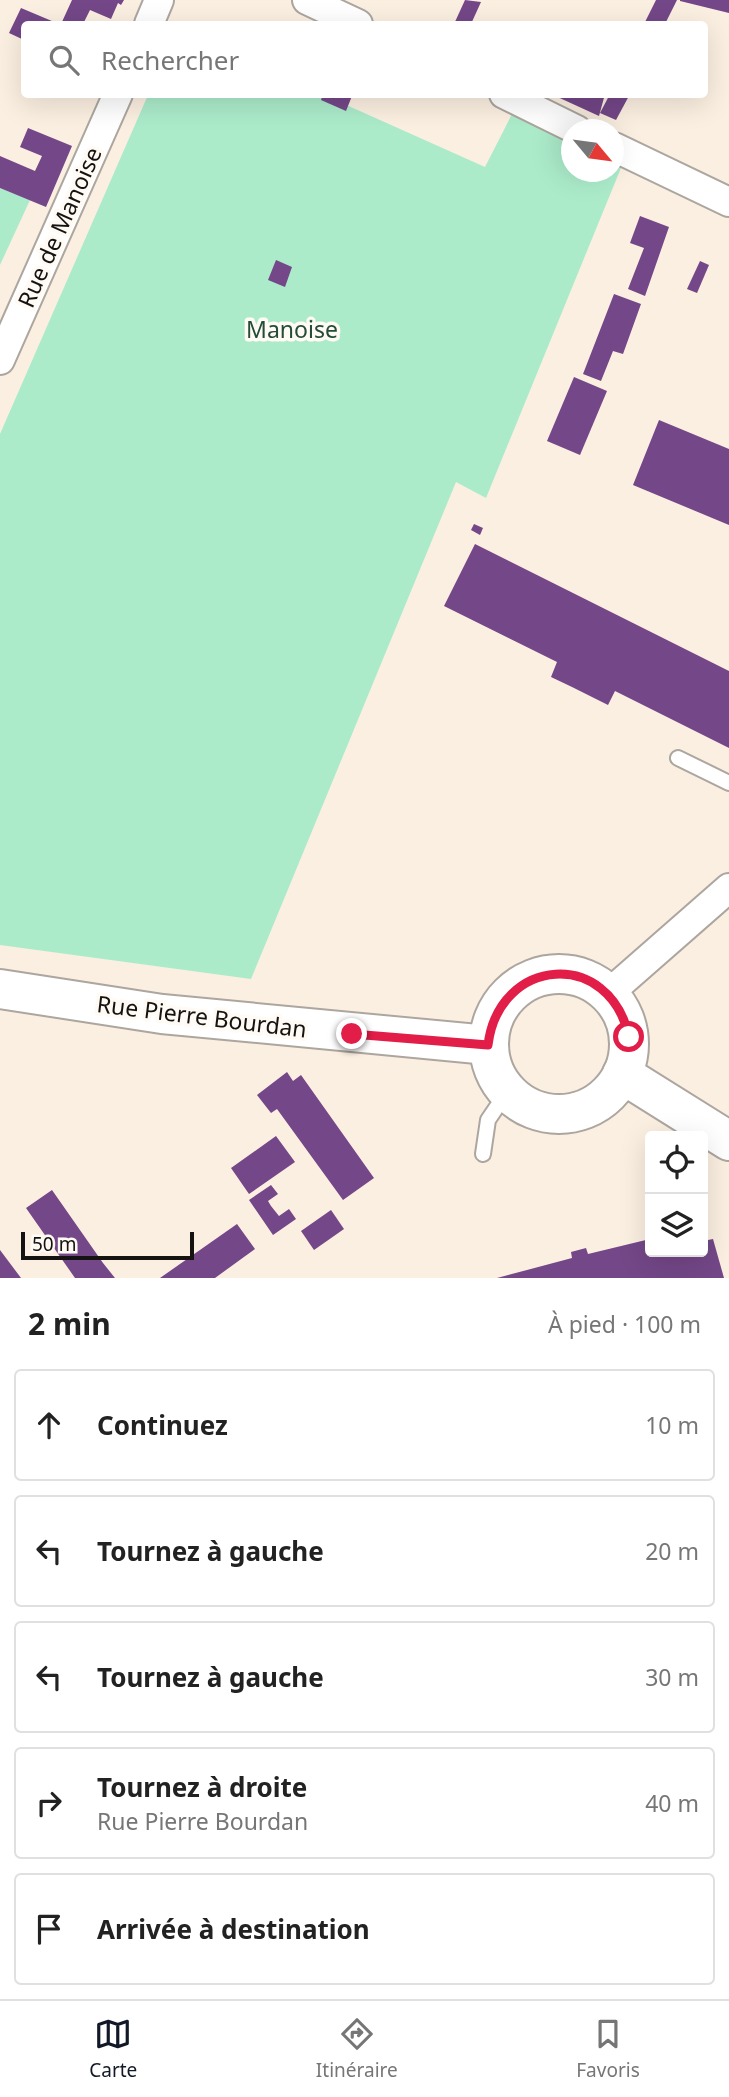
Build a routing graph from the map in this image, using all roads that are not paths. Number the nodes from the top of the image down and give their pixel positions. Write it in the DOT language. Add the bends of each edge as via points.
graph roads {
  1 [pos="159,0"];
  2 [pos="307,0"];
  3 [pos="150,21"];
  4 [pos="352,21"];
  5 [pos="116,98"];
  6 [pos="512,98"];
  7 [pos="561,122"];
  8 [pos="624,152"];
  9 [pos="729,202"];
  10 [pos="0,360"];
  11 [pos="678,758"];
  12 [pos="729,783"];
  13 [pos="729,888"];
  14 [pos="0,989"];
  15 [pos="608,994"];
  16 [pos="488,1045"];
  17 [pos="622,1074"];
  18 [pos="507,1092"];
  19 [pos="729,1141"];
  20 [pos="483,1154"];
  1 -- 3 [label="street"];
  2 -- 4 [label="street"];
  5 -- 10 [label="street, Rue de Manoise"];
  6 -- 7 [label="street"];
  8 -- 9 [label="street"];
  11 -- 12 [label="lane"];
  13 -- 15 [label="street"];
  14 -- 16 [label="street, Rue Pierre Bourdan" via="176,1015"];
  15 -- 16 [label="street" via="572,975 531,979 499,1006"];
  15 -- 17 [label="street" via="629,1037"];
  16 -- 18 [label="street" via="494,1071"];
  17 -- 18 [label="street" via="604,1098 572,1113 537,1111"];
  17 -- 19 [label="street"];
  18 -- 20 [label="lane" via="488,1120"];
}
